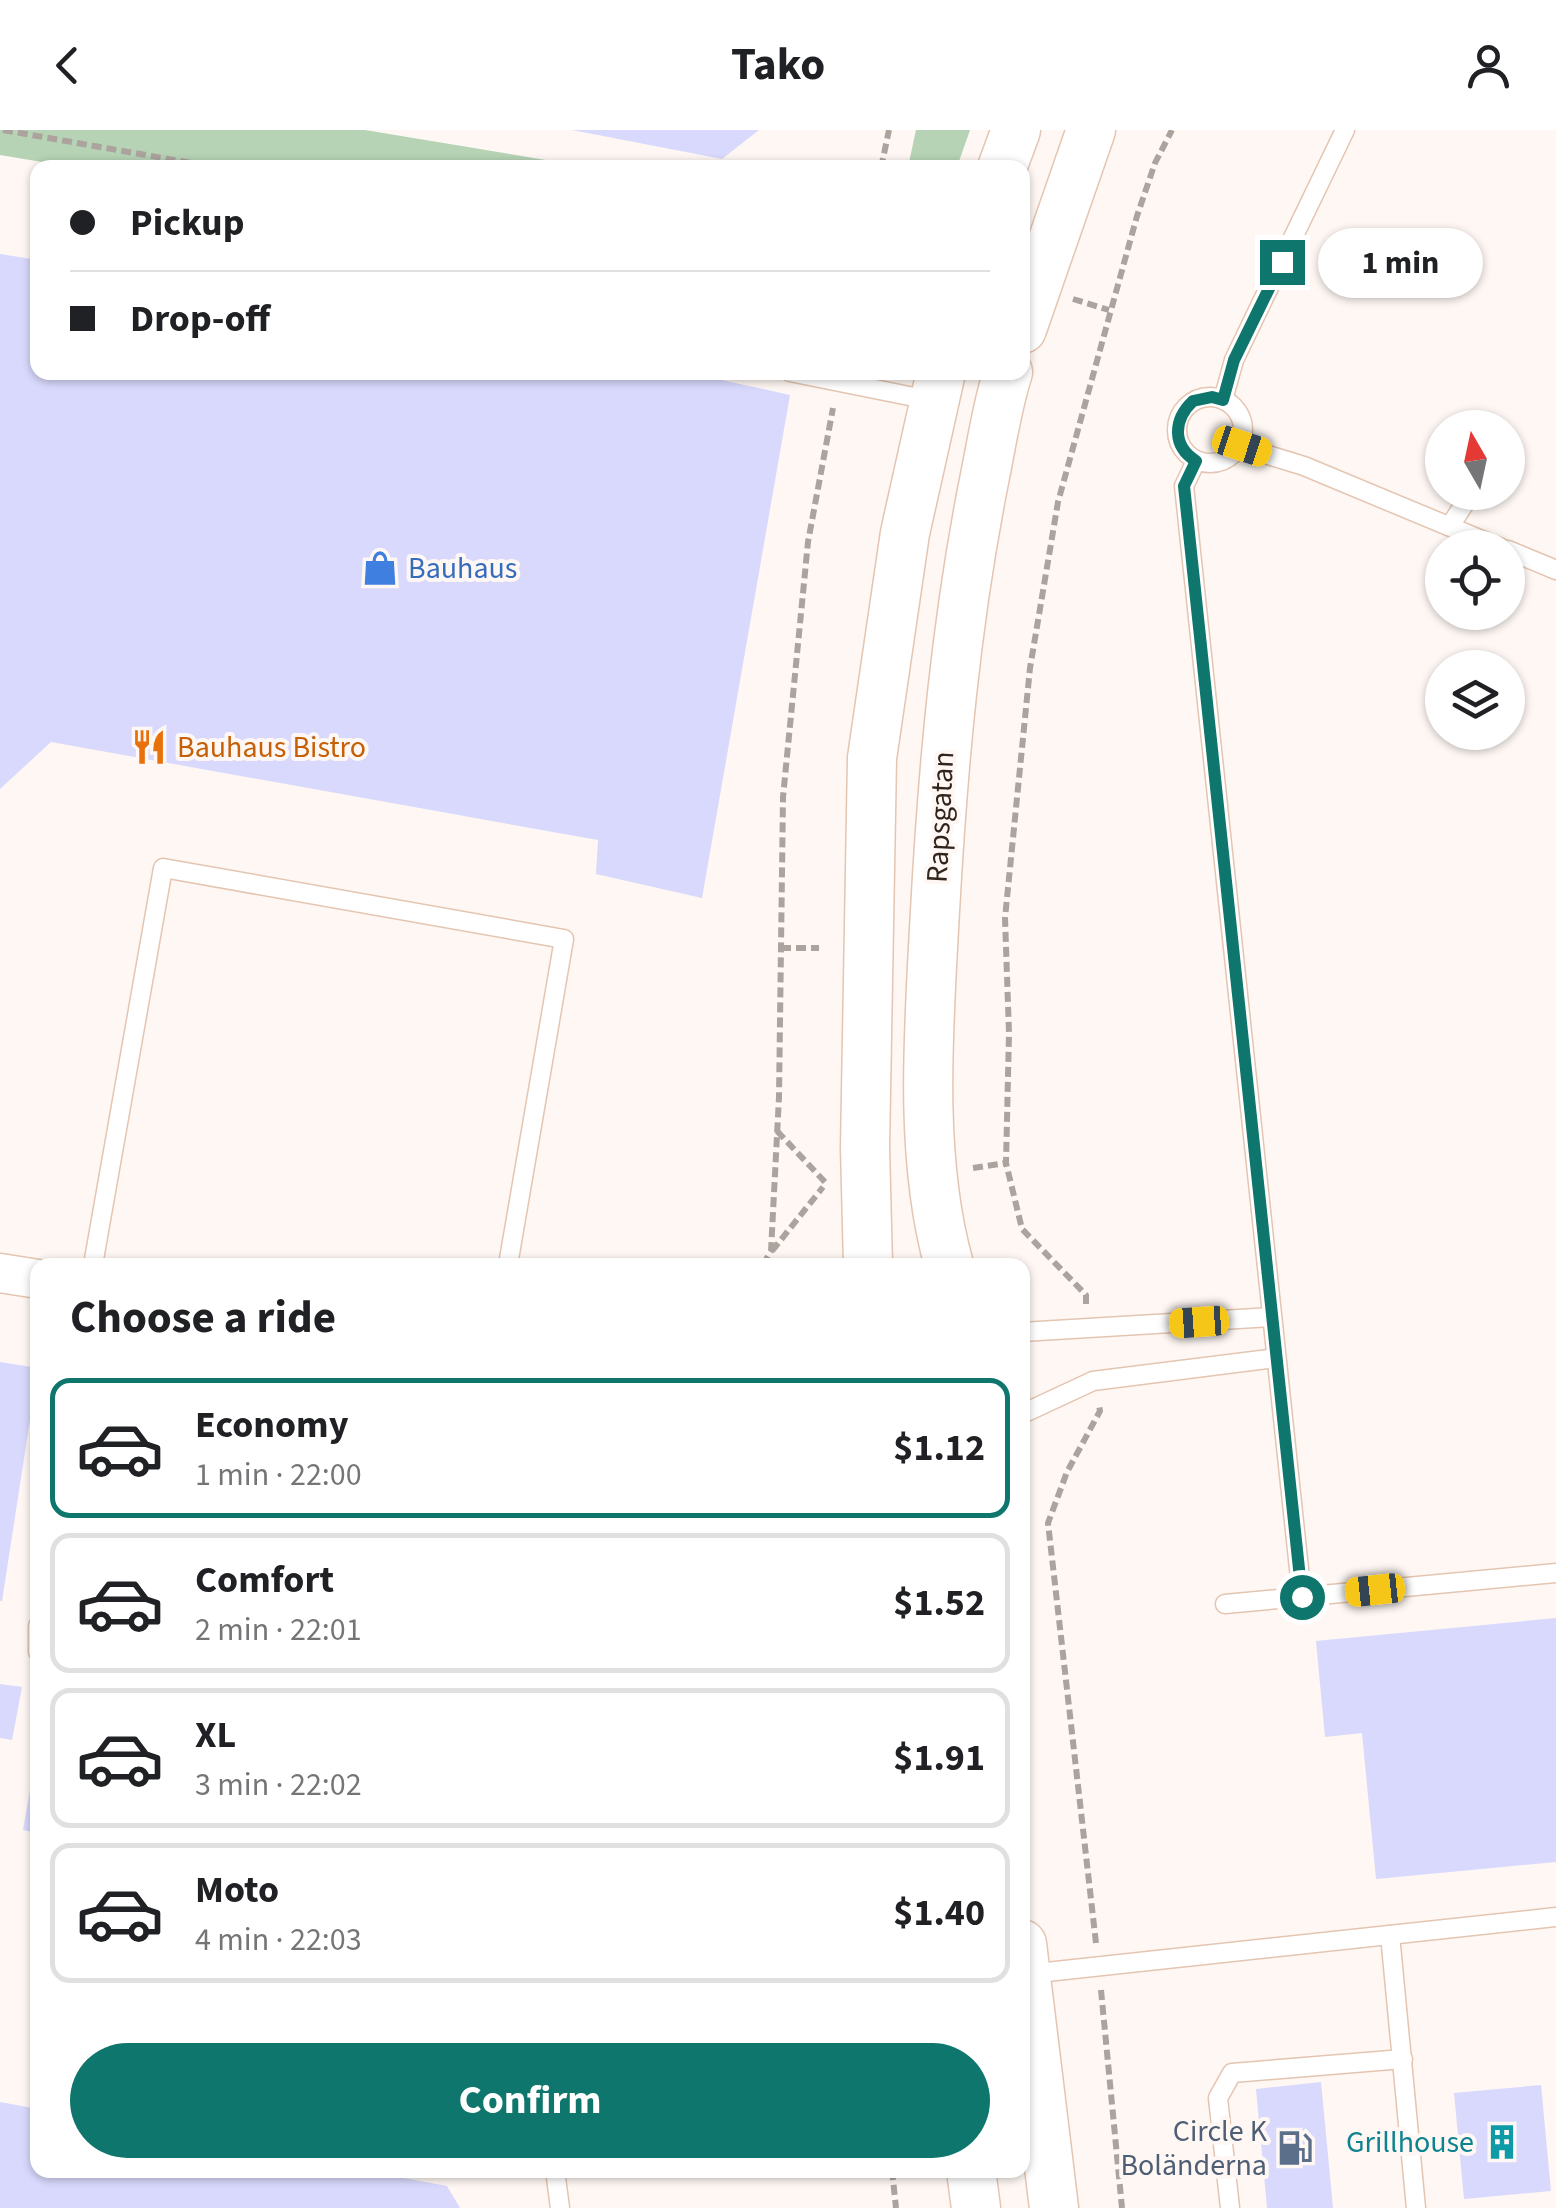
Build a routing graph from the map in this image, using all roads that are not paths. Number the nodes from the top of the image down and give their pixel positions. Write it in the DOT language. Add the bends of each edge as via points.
graph roads {
  1 [pos="1016,130"];
  2 [pos="1091,130"];
  3 [pos="1345,130"];
  4 [pos="1005,160"];
  5 [pos="1030,306"];
  6 [pos="828,380"];
  7 [pos="1006,380"];
  8 [pos="938,387"];
  9 [pos="1223,400"];
  10 [pos="1242,446"];
  11 [pos="1196,461"];
  12 [pos="1460,510"];
  13 [pos="1450,526"];
  14 [pos="1459,530"];
  15 [pos="1525,557"];
  16 [pos="1556,570"];
  17 [pos="94,1258"];
  18 [pos="509,1258"];
  19 [pos="868,1258"];
  20 [pos="947,1258"];
  21 [pos="0,1273"];
  22 [pos="30,1279"];
  23 [pos="1272,1317"];
  24 [pos="1030,1332"];
  25 [pos="1276,1358"];
  26 [pos="1030,1410"];
  27 [pos="1556,1573"];
  28 [pos="1302,1597"];
  29 [pos="1225,1604"];
  30 [pos="1556,1917"];
  31 [pos="1390,1935"];
  32 [pos="1030,1964"];
  33 [pos="1030,2013"];
  34 [pos="1403,2059"];
  35 [pos="557,2178"];
  36 [pos="972,2178"];
  37 [pos="560,2208"];
  38 [pos="976,2208"];
  39 [pos="1054,2208"];
  40 [pos="1230,2208"];
  41 [pos="1416,2208"];
  1 -- 4 [label="street"];
  2 -- 5 [label="street"];
  3 -- 9 [label="lane" via="1234,360"];
  6 -- 8 [label="lane"];
  7 -- 20 [label="street, Rapsgatan" via="974,531 944,740 931,987 931,1174"];
  8 -- 19 [label="street" via="905,533 872,758"];
  9 -- 10 [label="lane" via="1239,414"];
  9 -- 11 [label="lane" via="1193,401 1177,422 1178,442"];
  10 -- 11 [label="lane" via="1219,463"];
  10 -- 13 [label="lane"];
  11 -- 23 [label="lane" via="1184,486"];
  12 -- 13 [label="lane"];
  13 -- 14 [label="lane"];
  15 -- 16 [label="lane"];
  17 -- 18 [label="lane" via="164,868 564,940"];
  21 -- 22 [label="street"];
  23 -- 24 [label="lane"];
  23 -- 25 [label="lane"];
  25 -- 26 [label="lane" via="1094,1382"];
  25 -- 28 [label="lane"];
  27 -- 28 [label="lane"];
  28 -- 29 [label="lane"];
  30 -- 31 [label="lane"];
  31 -- 32 [label="lane" via="1098,1966"];
  31 -- 34 [label="lane"];
  33 -- 39 [label="street"];
  34 -- 40 [label="lane" via="1232,2073 1218,2098"];
  34 -- 41 [label="lane"];
  35 -- 37 [label="lane"];
  36 -- 38 [label="street"];
}
